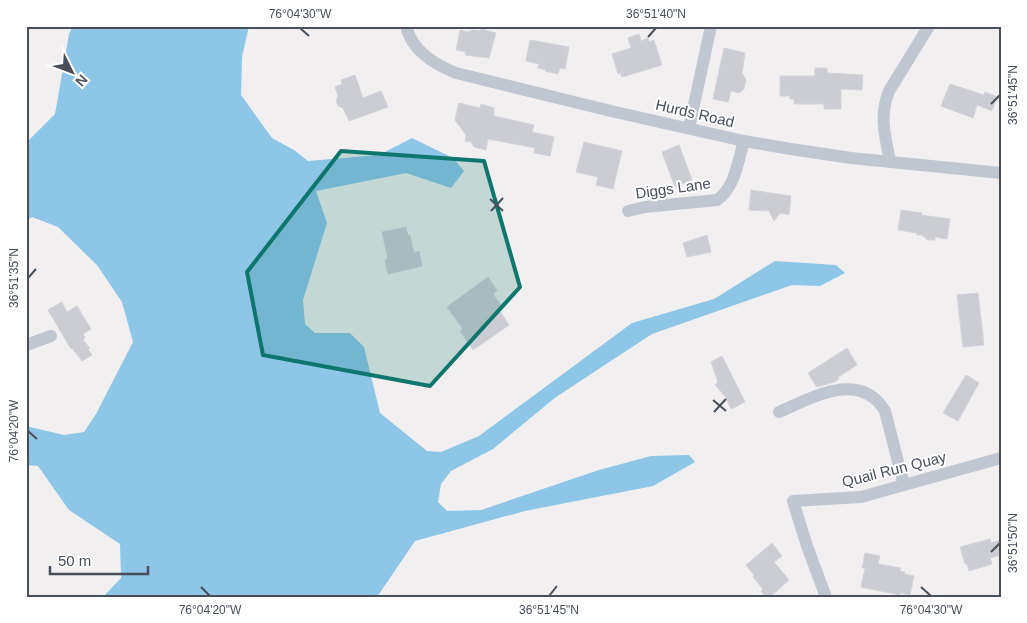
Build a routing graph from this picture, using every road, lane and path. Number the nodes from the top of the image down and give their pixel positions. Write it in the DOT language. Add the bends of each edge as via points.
graph roads {
  1 [pos="406,26"];
  2 [pos="711,26"];
  3 [pos="929,26"];
  4 [pos="689,128"];
  5 [pos="744,141"];
  6 [pos="890,161"];
  7 [pos="1001,173"];
  8 [pos="628,211"];
  9 [pos="51,336"];
  10 [pos="26,345"];
  11 [pos="779,412"];
  12 [pos="1001,458"];
  13 [pos="904,485"];
  14 [pos="826,597"];
  1 -- 4 [label="street, Hurds Road" via="415,45 427,58 456,73"];
  2 -- 4 [label="street"];
  3 -- 6 [label="street" via="885,101 884,130"];
  4 -- 5 [label="street, Hurds Road"];
  5 -- 6 [label="street, Hurds Road"];
  5 -- 8 [label="street, Diggs Lane" via="729,188 717,200"];
  6 -- 7 [label="street, Hurds Road"];
  9 -- 10 [label="street"];
  11 -- 13 [label="street" via="835,390 864,391 872,395 885,411"];
  12 -- 13 [label="street, Quail Run Quay"];
  13 -- 14 [label="street, Quail Run Quay" via="861,497 792,501"];
}
